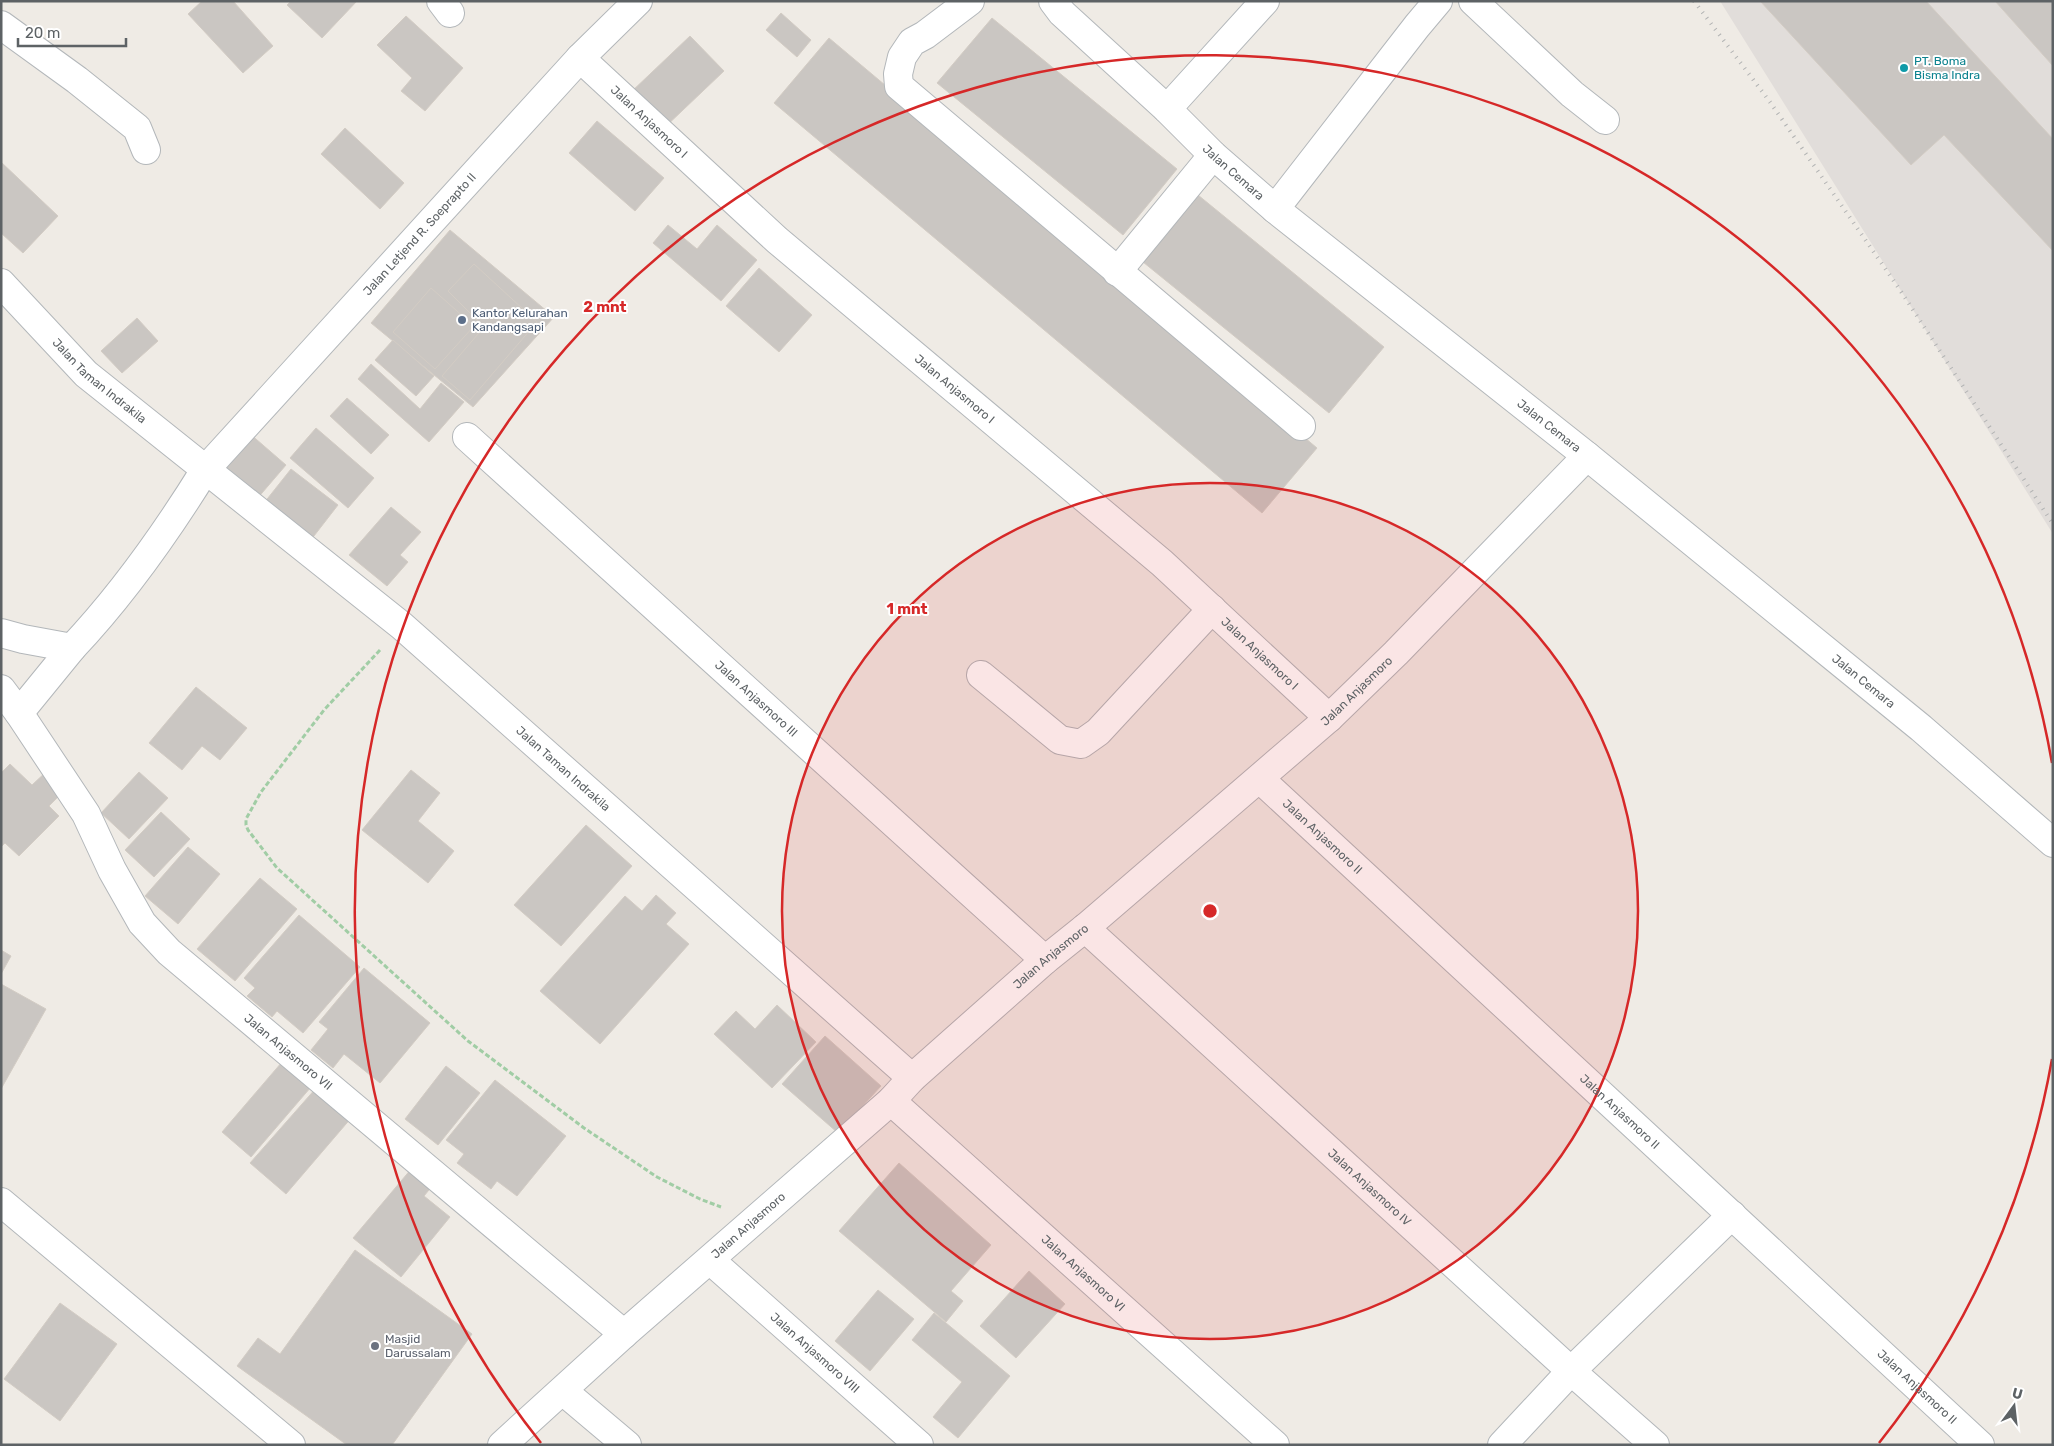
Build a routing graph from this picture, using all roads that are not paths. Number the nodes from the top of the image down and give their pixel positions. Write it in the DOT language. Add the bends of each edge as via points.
graph roads {
  1 [pos="638,1"];
  2 [pos="970,1"];
  3 [pos="1265,1"];
  4 [pos="1438,1"];
  5 [pos="1473,1"];
  6 [pos="1063,5"];
  7 [pos="1,25"];
  8 [pos="580,58"];
  9 [pos="1167,109"];
  10 [pos="1604,120"];
  11 [pos="146,150"];
  12 [pos="1213,155"];
  13 [pos="1276,209"];
  14 [pos="1117,272"];
  15 [pos="1,284"];
  16 [pos="1302,426"];
  17 [pos="467,437"];
  18 [pos="1586,456"];
  19 [pos="205,470"];
  20 [pos="1212,609"];
  21 [pos="1,633"];
  22 [pos="72,648"];
  23 [pos="981,675"];
  24 [pos="1,689"];
  25 [pos="19,713"];
  26 [pos="1329,718"];
  27 [pos="1260,779"];
  28 [pos="2053,843"];
  29 [pos="1085,928"];
  30 [pos="1045,960"];
  31 [pos="912,1078"];
  32 [pos="890,1101"];
  33 [pos="1,1202"];
  34 [pos="1732,1215"];
  35 [pos="710,1260"];
  36 [pos="624,1334"];
  37 [pos="1572,1371"];
  38 [pos="563,1391"];
  39 [pos="291,1445"];
  40 [pos="502,1445"];
  41 [pos="627,1445"];
  42 [pos="919,1445"];
  43 [pos="1275,1445"];
  44 [pos="1502,1445"];
  45 [pos="1655,1445"];
  46 [pos="1980,1445"];
  1 -- 8 [label="street, Jalan Letjend R. Soeprapto II"];
  2 -- 14 [label="street" via="912,42 902,57 899,86"];
  3 -- 9 [label="street"];
  4 -- 13 [label="street"];
  5 -- 10 [label="street"];
  6 -- 9 [label="street, Jalan Cemara"];
  7 -- 11 [label="street" via="137,128"];
  8 -- 19 [label="street, Jalan Letjend R. Soeprapto II"];
  8 -- 20 [label="street, Jalan Anjasmoro I" via="777,240 1162,563"];
  9 -- 12 [label="street, Jalan Cemara"];
  12 -- 13 [label="street, Jalan Cemara"];
  12 -- 14 [label="street"];
  13 -- 18 [label="street, Jalan Cemara"];
  14 -- 16 [label="street"];
  15 -- 19 [label="street, Jalan Taman Indrakila" via="86,374"];
  17 -- 30 [label="street, Jalan Anjasmoro III"];
  18 -- 26 [label="street, Jalan Anjasmoro"];
  18 -- 28 [label="street, Jalan Cemara" via="1921,728"];
  19 -- 22 [label="street" via="107,611"];
  19 -- 31 [label="street, Jalan Taman Indrakila" via="402,626"];
  20 -- 23 [label="street" via="1098,732 1081,744 1060,740"];
  20 -- 26 [label="street, Jalan Anjasmoro I"];
  21 -- 22 [label="street"];
  22 -- 25 [label="street"];
  24 -- 25 [label="street"];
  25 -- 36 [label="street, Jalan Anjasmoro VII" via="86,814 142,924 169,952"];
  26 -- 27 [label="street, Jalan Anjasmoro"];
  27 -- 29 [label="street, Jalan Anjasmoro"];
  27 -- 34 [label="street, Jalan Anjasmoro II"];
  29 -- 30 [label="street, Jalan Anjasmoro"];
  29 -- 37 [label="street, Jalan Anjasmoro IV"];
  30 -- 31 [label="street, Jalan Anjasmoro"];
  31 -- 32 [label="street, Jalan Anjasmoro"];
  32 -- 35 [label="street, Jalan Anjasmoro"];
  32 -- 43 [label="street, Jalan Anjasmoro VI"];
  33 -- 39 [label="street"];
  34 -- 37 [label="street"];
  34 -- 46 [label="street, Jalan Anjasmoro II"];
  35 -- 36 [label="street, Jalan Anjasmoro"];
  35 -- 42 [label="street, Jalan Anjasmoro VIII"];
  36 -- 38 [label="street, Jalan Anjasmoro"];
  37 -- 44 [label="street"];
  37 -- 45 [label="street, Jalan Anjasmoro IV"];
  38 -- 40 [label="street, Jalan Anjasmoro"];
  38 -- 41 [label="street"];
}
